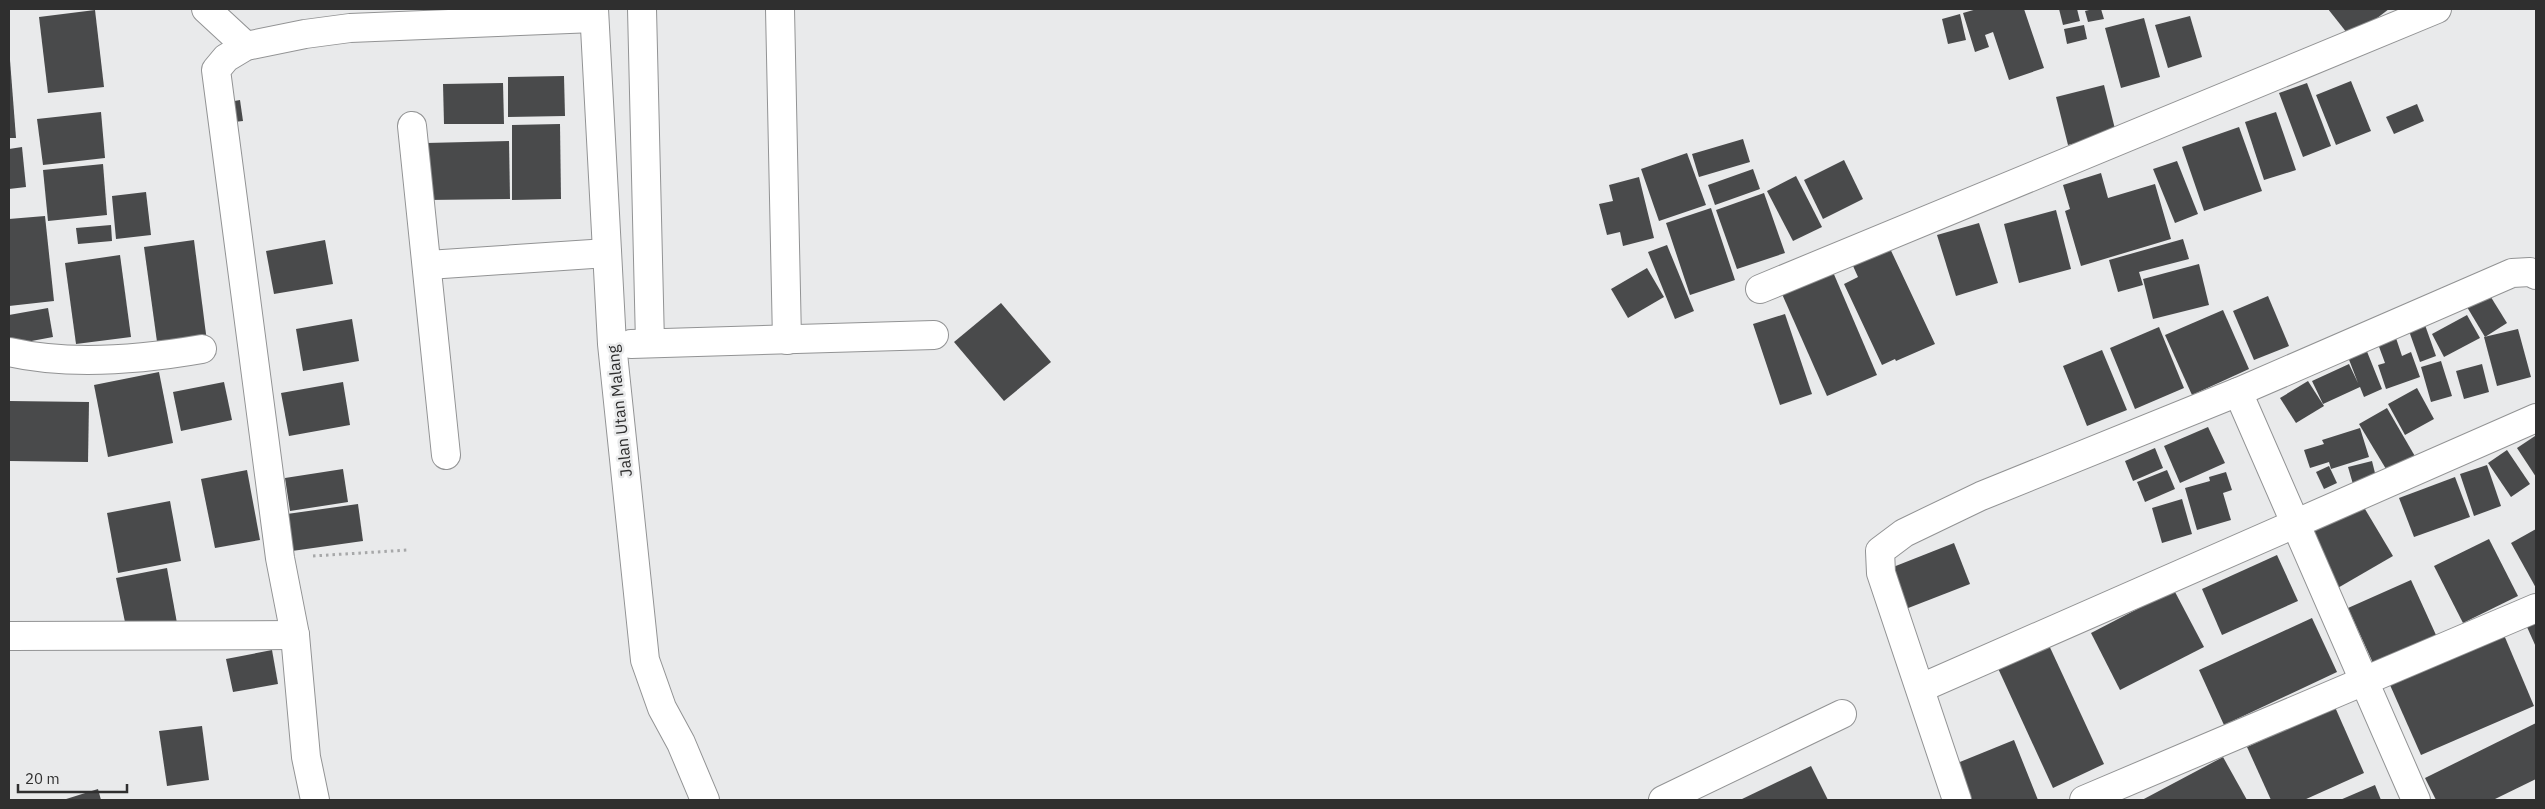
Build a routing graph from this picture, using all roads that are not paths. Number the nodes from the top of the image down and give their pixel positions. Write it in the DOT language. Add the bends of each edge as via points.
graph roads {
  1 [pos="206,9"];
  2 [pos="642,9"];
  3 [pos="780,9"];
  4 [pos="2437,9"];
  5 [pos="594,13"];
  6 [pos="246,46"];
  7 [pos="412,126"];
  8 [pos="607,253"];
  9 [pos="428,266"];
  10 [pos="2536,275"];
  11 [pos="1760,289"];
  12 [pos="934,336"];
  13 [pos="788,340"];
  14 [pos="650,343"];
  15 [pos="612,344"];
  16 [pos="202,349"];
  17 [pos="9,352"];
  18 [pos="2238,392"];
  19 [pos="2536,418"];
  20 [pos="446,455"];
  21 [pos="2295,522"];
  22 [pos="2536,608"];
  23 [pos="295,635"];
  24 [pos="9,636"];
  25 [pos="2364,682"];
  26 [pos="1921,688"];
  27 [pos="1842,714"];
  28 [pos="315,800"];
  29 [pos="705,800"];
  30 [pos="1663,800"];
  31 [pos="1956,800"];
  32 [pos="2084,800"];
  33 [pos="2416,800"];
  1 -- 6 [label="street"];
  2 -- 14 [label="street"];
  3 -- 13 [label="street"];
  4 -- 11 [label="street"];
  5 -- 6 [label="street" via="350,28"];
  5 -- 8 [label="street, Jalan Utan Malang"];
  6 -- 23 [label="street" via="226,58 216,70 280,558"];
  7 -- 9 [label="street"];
  8 -- 9 [label="street"];
  8 -- 15 [label="street, Jalan Utan Malang"];
  9 -- 20 [label="street"];
  10 -- 18 [label="street" via="2512,273"];
  12 -- 13 [label="street"];
  13 -- 14 [label="street"];
  14 -- 15 [label="street"];
  15 -- 29 [label="street, Jalan Utan Malang" via="646,660 662,708"];
  16 -- 17 [label="street" via="90,360"];
  18 -- 21 [label="street"];
  18 -- 26 [label="street" via="1981,496 1904,533 1880,551 1881,573"];
  19 -- 21 [label="street"];
  21 -- 25 [label="street"];
  21 -- 26 [label="street"];
  22 -- 25 [label="street"];
  23 -- 24 [label="street"];
  23 -- 28 [label="street" via="306,757"];
  25 -- 32 [label="street"];
  25 -- 33 [label="street"];
  26 -- 31 [label="street"];
  27 -- 30 [label="street"];
}
